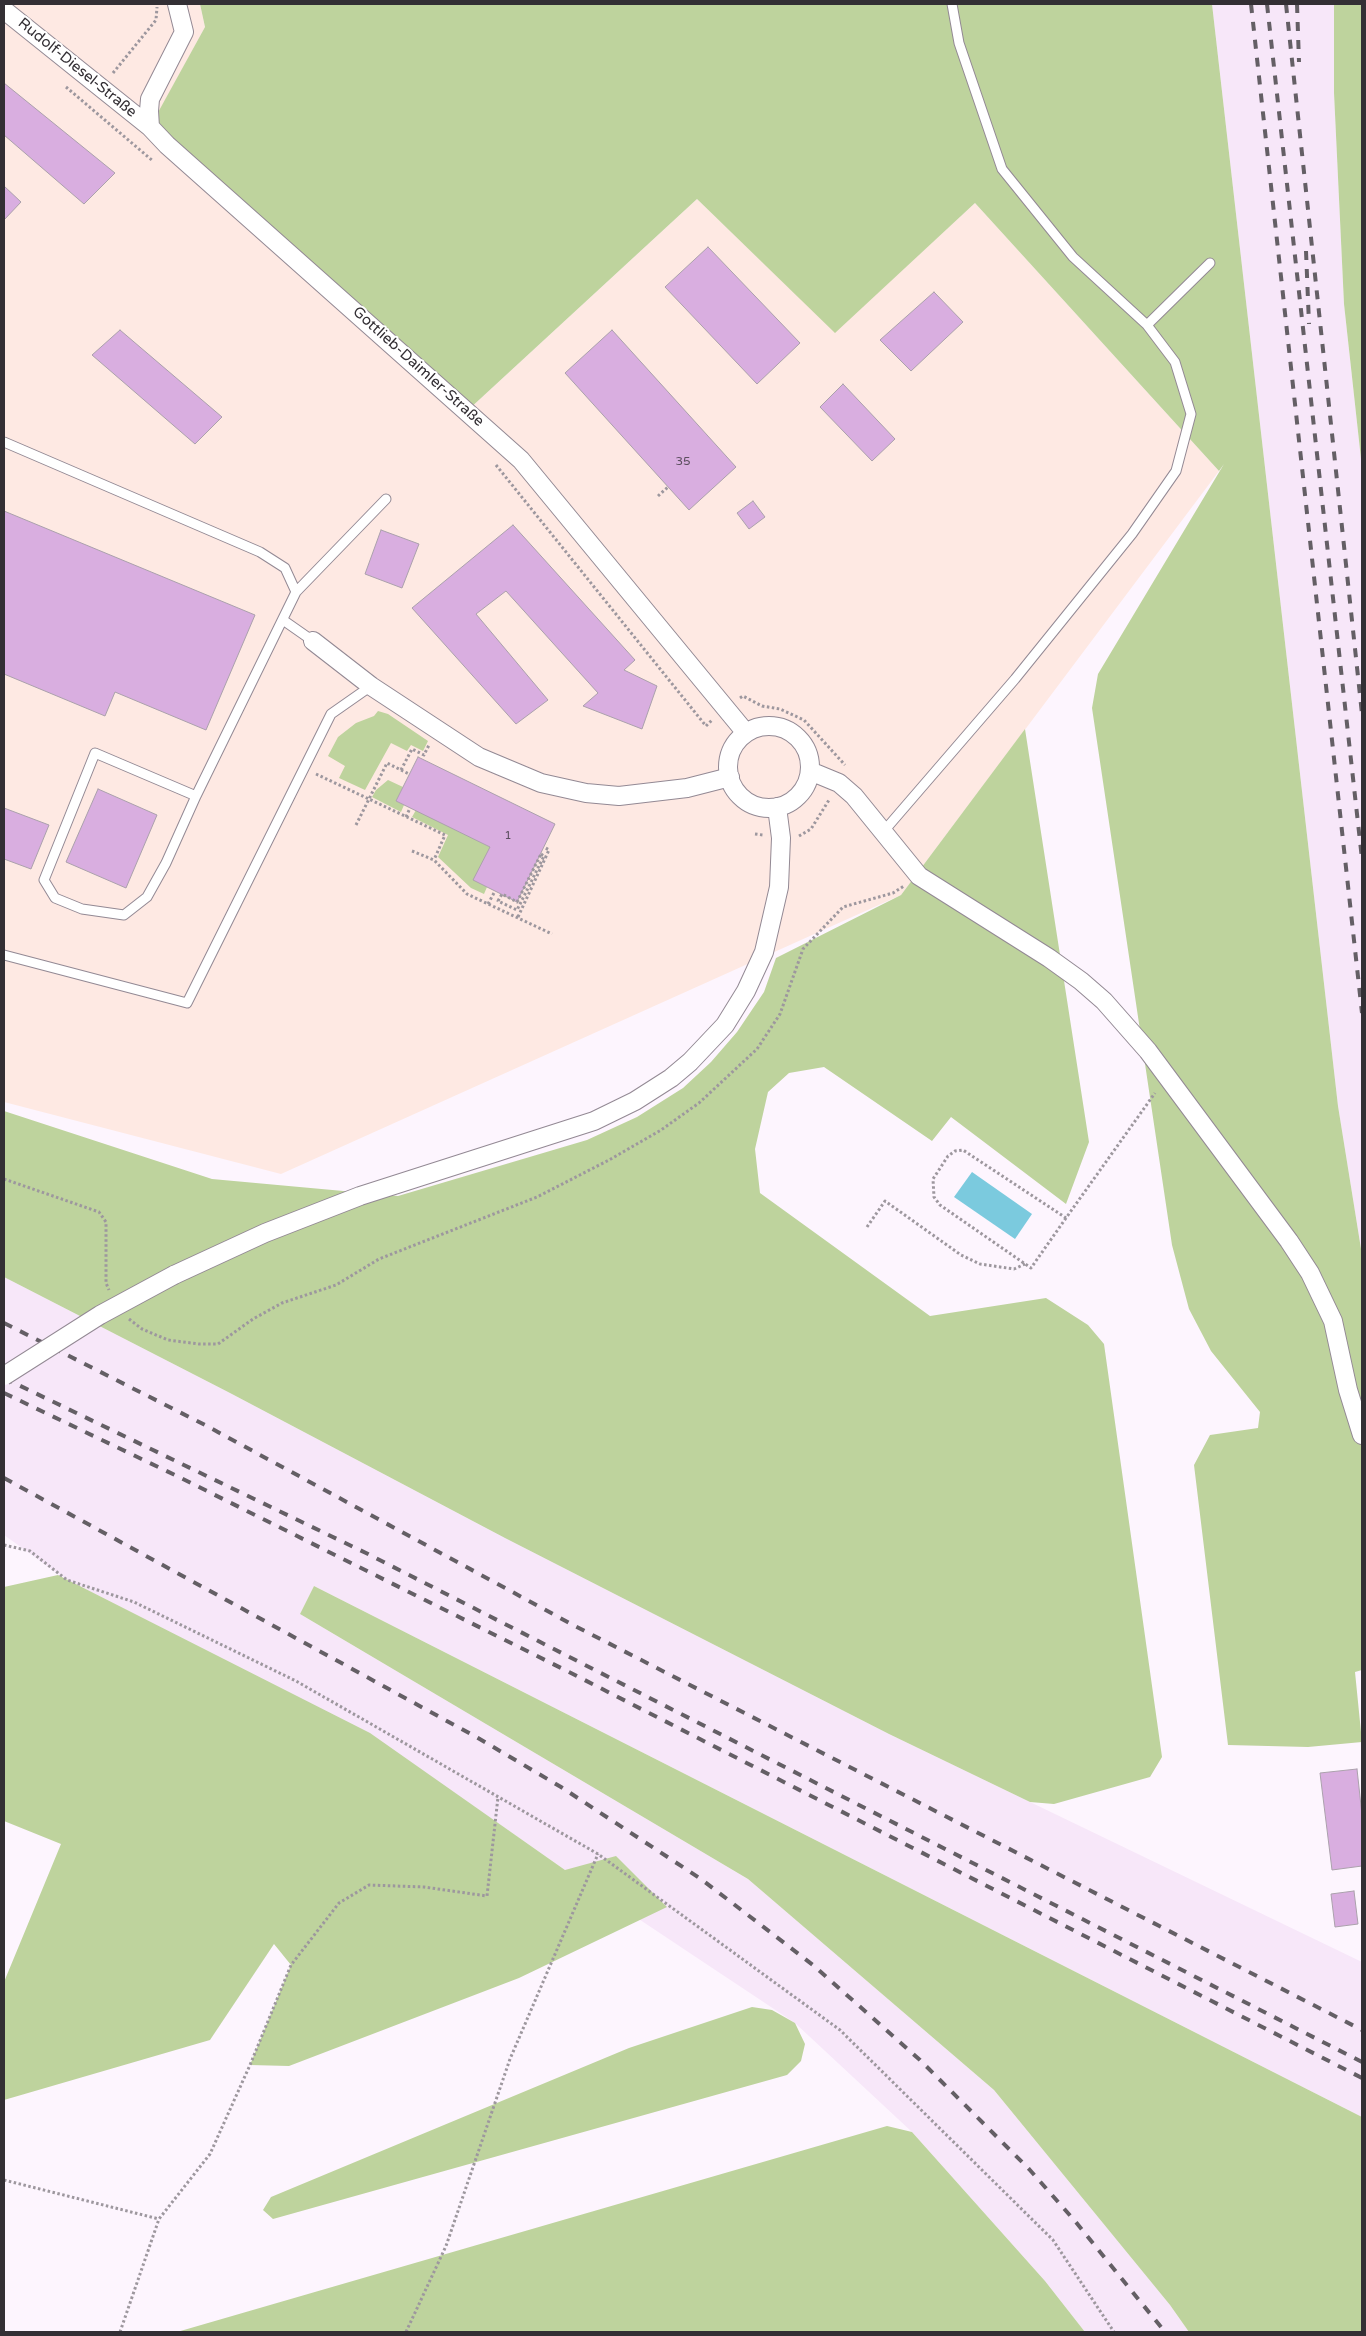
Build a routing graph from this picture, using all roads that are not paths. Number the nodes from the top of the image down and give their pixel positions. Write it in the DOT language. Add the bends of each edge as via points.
graph roads {
  1 [pos="177,4"];
  2 [pos="952,4"];
  3 [pos="4,10"];
  4 [pos="150,127"];
  5 [pos="1210,263"];
  6 [pos="1147,325"];
  7 [pos="4,442"];
  8 [pos="386,498"];
  9 [pos="296,592"];
  10 [pos="283,620"];
  11 [pos="313,641"];
  12 [pos="371,686"];
  13 [pos="746,733"];
  14 [pos="810,772"];
  15 [pos="730,777"];
  16 [pos="196,796"];
  17 [pos="777,807"];
  18 [pos="884,831"];
  19 [pos="4,955"];
  20 [pos="4,1376"];
  21 [pos="1362,1435"];
  1 -- 4 [label="street" via="184,32 150,99"];
  2 -- 6 [label="lane" via="959,43 1002,169 1073,257"];
  3 -- 4 [label="street, Rudolf-Diesel-Straße"];
  4 -- 13 [label="street, Gottlieb-Daimler-Straße" via="521,460"];
  5 -- 6 [label="lane"];
  6 -- 18 [label="lane" via="1175,362 1191,414 1176,471 1132,534 1021,671"];
  7 -- 9 [label="lane" via="260,552 285,568"];
  8 -- 9 [label="lane"];
  9 -- 10 [label="lane"];
  10 -- 11 [label="lane"];
  10 -- 16 [label="lane"];
  11 -- 12 [label="street"];
  12 -- 15 [label="street" via="479,757 542,783 586,793 619,796 687,788"];
  12 -- 19 [label="lane" via="331,714 187,1003"];
  13 -- 14 [label="street" via="757,727 770,726 794,734 807,750"];
  13 -- 15 [label="street" via="731,752 728,764"];
  14 -- 17 [label="street" via="799,795"];
  14 -- 18 [label="street" via="839,783"];
  15 -- 17 [label="street" via="734,788 747,801 764,807"];
  16 -- 16 [label="lane" via="147,898 124,915 82,909 55,898 44,880 95,752"];
  17 -- 20 [label="street, bridge" via="781,838 779,887 764,952 725,1025 671,1078 636,1101 594,1121 360,1196 265,1233 174,1275 100,1315"];
  18 -- 21 [label="street" via="919,876 1081,981 1126,1025 1167,1076 1310,1273 1333,1321"];
}
